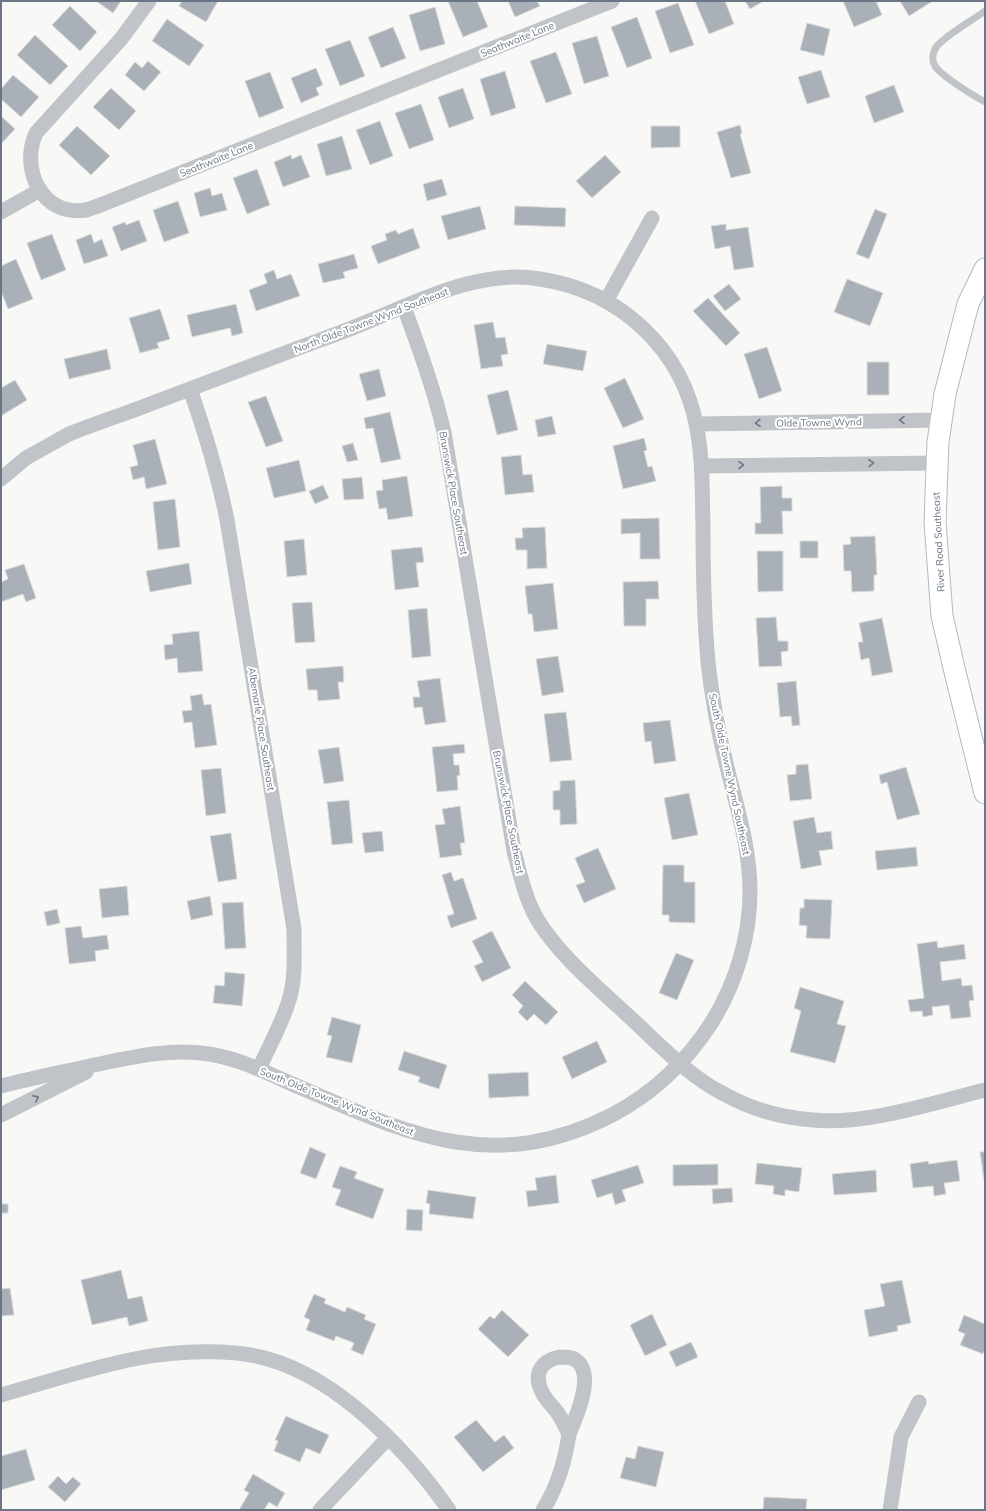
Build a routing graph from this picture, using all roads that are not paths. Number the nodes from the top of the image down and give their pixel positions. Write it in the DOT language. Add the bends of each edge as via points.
graph roads {
  1 [pos="149,1"];
  2 [pos="612,1"];
  3 [pos="985,11"];
  4 [pos="985,102"];
  5 [pos="40,190"];
  6 [pos="1,212"];
  7 [pos="652,218"];
  8 [pos="985,269"];
  9 [pos="606,301"];
  10 [pos="404,307"];
  11 [pos="190,388"];
  12 [pos="941,420"];
  13 [pos="697,424"];
  14 [pos="937,463"];
  15 [pos="702,466"];
  16 [pos="1,479"];
  17 [pos="985,793"];
  18 [pos="103,1064"];
  19 [pos="681,1064"];
  20 [pos="259,1069"];
  21 [pos="1,1086"];
  22 [pos="985,1090"];
  23 [pos="1,1115"];
  24 [pos="1,1395"];
  25 [pos="919,1402"];
  26 [pos="569,1434"];
  27 [pos="388,1438"];
  28 [pos="320,1510"];
  29 [pos="449,1510"];
  30 [pos="543,1510"];
  31 [pos="890,1510"];
  1 -- 5 [label="street, Seathwaite Lane" via="121,38 36,132 30,155 34,180"];
  2 -- 5 [label="street, Seathwaite Lane" via="86,210 59,206"];
  3 -- 4 [label="lane" via="936,47 933,62 936,68 949,78"];
  5 -- 6 [label="street"];
  7 -- 9 [label="street"];
  8 -- 12 [label="main road, River Road Southeast" via="968,304"];
  9 -- 10 [label="street, North Olde Towne Wynd Southeast" via="563,284 540,278 518,277 476,282"];
  9 -- 13 [label="street, North Olde Towne Wynd Southeast" via="644,328 670,359 682,381"];
  10 -- 11 [label="street, North Olde Towne Wynd Southeast"];
  10 -- 19 [label="street, Brunswick Place Southeast" via="432,386 444,432 509,825 527,897 537,919 568,957"];
  11 -- 16 [label="street, North Olde Towne Wynd Southeast" via="69,434 26,458"];
  11 -- 20 [label="street, Albemarle Place Southeast" via="211,451 227,520 294,929 294,966 289,1001"];
  12 -- 13 [label="street, Olde Towne Wynd, one-way"];
  12 -- 14 [label="main road, River Road Southeast"];
  13 -- 15 [label="street, South Olde Towne Wynd Southeast"];
  15 -- 14 [label="street, one-way"];
  14 -- 17 [label="main road, River Road Southeast" via="935,522 942,616"];
  15 -- 19 [label="street, South Olde Towne Wynd Southeast" via="704,584 710,679 718,729 743,829 750,873 750,891 747,931 735,976 717,1014"];
  18 -- 20 [label="street, South Olde Towne Wynd Southeast" via="146,1054 186,1051 225,1057"];
  18 -- 21 [label="street, South Olde Towne Wynd Southeast"];
  23 -- 18 [label="street, South Olde Towne Wynd Southeast, one-way"];
  19 -- 20 [label="street, South Olde Towne Wynd Southeast" via="652,1090 597,1122 554,1138 532,1143 481,1145 456,1143 405,1130"];
  19 -- 22 [label="street, Brunswick Place Southeast" via="722,1094 790,1118 836,1121 872,1116"];
  24 -- 27 [label="street" via="140,1358 209,1353 252,1356 282,1363 320,1383 360,1412"];
  25 -- 31 [label="street" via="901,1437"];
  26 -- 26 [label="street" via="582,1400 584,1374 577,1361 559,1357 544,1363 538,1376 539,1385"];
  26 -- 30 [label="street" via="559,1478"];
  27 -- 28 [label="street"];
  27 -- 29 [label="street" via="424,1477"];
}
